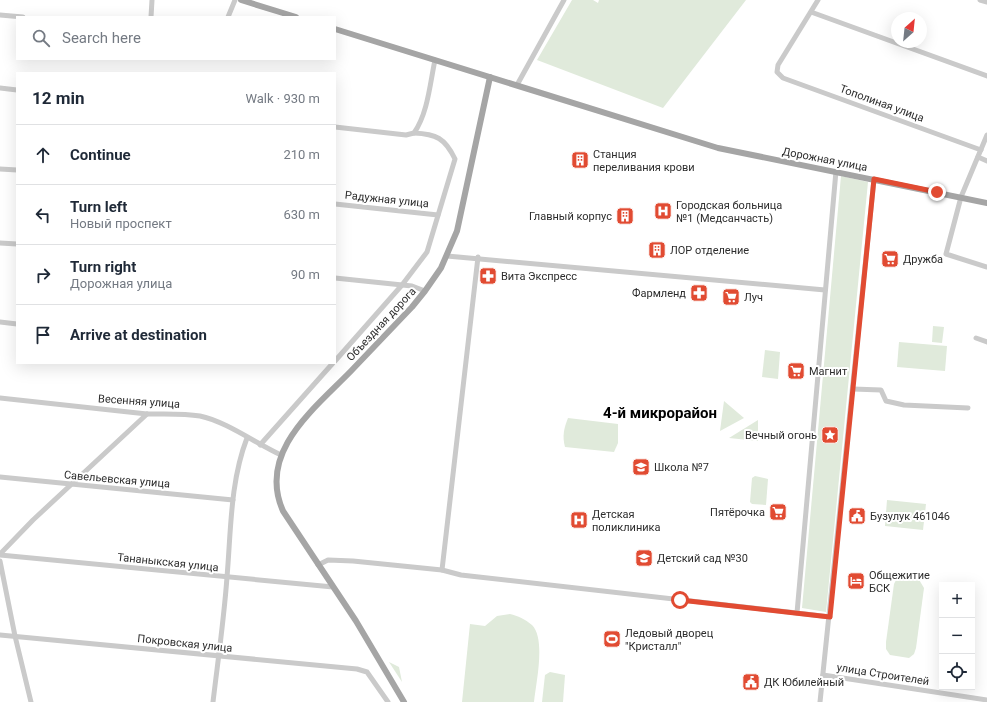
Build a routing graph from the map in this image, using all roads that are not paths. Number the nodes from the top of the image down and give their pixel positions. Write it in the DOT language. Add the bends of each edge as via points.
graph roads {
  1 [pos="152,0"];
  2 [pos="236,0"];
  3 [pos="241,0"];
  4 [pos="564,0"];
  5 [pos="818,0"];
  6 [pos="980,0"];
  7 [pos="987,2"];
  8 [pos="811,12"];
  9 [pos="0,15"];
  10 [pos="16,16"];
  11 [pos="151,16"];
  12 [pos="228,16"];
  13 [pos="290,16"];
  14 [pos="336,29"];
  15 [pos="435,60"];
  16 [pos="987,76"];
  17 [pos="490,77"];
  18 [pos="517,85"];
  19 [pos="0,88"];
  20 [pos="16,90"];
  21 [pos="336,126"];
  22 [pos="414,133"];
  23 [pos="987,135"];
  24 [pos="981,150"];
  25 [pos="978,157"];
  26 [pos="987,161"];
  27 [pos="0,169"];
  28 [pos="16,170"];
  29 [pos="836,171"];
  30 [pos="874,179"];
  31 [pos="961,197"];
  32 [pos="987,203"];
  33 [pos="336,204"];
  34 [pos="438,215"];
  35 [pos="0,243"];
  36 [pos="16,244"];
  37 [pos="448,256"];
  38 [pos="478,257"];
  39 [pos="987,267"];
  40 [pos="336,278"];
  41 [pos="402,285"];
  42 [pos="825,290"];
  43 [pos="425,291"];
  44 [pos="0,322"];
  45 [pos="16,324"];
  46 [pos="976,338"];
  47 [pos="987,342"];
  48 [pos="336,359"];
  49 [pos="331,364"];
  50 [pos="853,388"];
  51 [pos="0,398"];
  52 [pos="968,408"];
  53 [pos="147,414"];
  54 [pos="247,438"];
  55 [pos="260,445"];
  56 [pos="281,455"];
  57 [pos="0,477"];
  58 [pos="72,485"];
  59 [pos="233,500"];
  60 [pos="0,554"];
  61 [pos="0,561"];
  62 [pos="318,565"];
  63 [pos="442,570"];
  64 [pos="227,578"];
  65 [pos="333,587"];
  66 [pos="796,613"];
  67 [pos="830,617"];
  68 [pos="0,634"];
  69 [pos="15,636"];
  70 [pos="218,656"];
  71 [pos="823,675"];
  72 [pos="987,700"];
  73 [pos="31,702"];
  74 [pos="213,702"];
  75 [pos="388,702"];
  76 [pos="404,702"];
  77 [pos="820,702"];
  1 -- 11 [label="street"];
  2 -- 12 [label="street"];
  3 -- 13 [label="main road"];
  4 -- 18 [label="street"];
  5 -- 8 [label="street"];
  6 -- 7 [label="street"];
  8 -- 16 [label="street"];
  8 -- 24 [label="street, Тополиная улица" via="778,65 777,72 783,78"];
  9 -- 10 [label="street"];
  14 -- 15 [label="main road, Дорожная улица"];
  15 -- 17 [label="main road, Дорожная улица"];
  15 -- 22 [label="street"];
  17 -- 18 [label="main road, Дорожная улица"];
  17 -- 37 [label="main road, Объездная дорога" via="462,213"];
  18 -- 29 [label="main road, Дорожная улица" via="718,148"];
  19 -- 20 [label="street"];
  21 -- 22 [label="street" via="406,135"];
  22 -- 34 [label="street" via="439,136 455,159"];
  23 -- 24 [label="street"];
  24 -- 25 [label="street"];
  25 -- 26 [label="street"];
  25 -- 31 [label="street"];
  27 -- 28 [label="street"];
  29 -- 30 [label="main road, Дорожная улица"];
  29 -- 42 [label="street"];
  30 -- 31 [label="main road, Дорожная улица"];
  30 -- 50 [label="street"];
  31 -- 32 [label="main road, Дорожная улица"];
  31 -- 39 [label="street" via="946,254"];
  33 -- 34 [label="street, Радужная улица"];
  34 -- 41 [label="street" via="427,252"];
  35 -- 36 [label="street"];
  37 -- 38 [label="street"];
  37 -- 43 [label="main road, Объездная дорога"];
  38 -- 42 [label="street"];
  38 -- 63 [label="street"];
  40 -- 41 [label="street"];
  41 -- 43 [label="street"];
  41 -- 48 [label="street"];
  42 -- 66 [label="street"];
  43 -- 56 [label="main road, Объездная дорога" via="314,408 293,432"];
  44 -- 45 [label="street"];
  46 -- 47 [label="street"];
  49 -- 55 [label="street"];
  50 -- 52 [label="street" via="881,390 886,401 904,405"];
  50 -- 67 [label="street"];
  51 -- 53 [label="street, Весенняя улица"];
  53 -- 54 [label="street, Весенняя улица" via="200,416 222,424"];
  53 -- 58 [label="street"];
  54 -- 55 [label="street, Весенняя улица"];
  54 -- 59 [label="street" via="241,453"];
  55 -- 56 [label="street, Весенняя улица"];
  56 -- 62 [label="main road, Объездная дорога" via="275,478 279,502"];
  57 -- 58 [label="street, Савельевская улица"];
  58 -- 59 [label="street, Савельевская улица"];
  58 -- 60 [label="street"];
  59 -- 64 [label="street"];
  60 -- 64 [label="street, Тананыкская улица"];
  61 -- 69 [label="street"];
  62 -- 63 [label="street" via="328,560 336,560"];
  62 -- 65 [label="main road, Объездная дорога"];
  63 -- 66 [label="street" via="461,575"];
  64 -- 65 [label="street, Тананыкская улица"];
  64 -- 70 [label="street"];
  65 -- 76 [label="main road, Объездная дорога"];
  66 -- 67 [label="street"];
  67 -- 71 [label="street"];
  68 -- 69 [label="street, Покровская улица"];
  69 -- 70 [label="street, Покровская улица"];
  69 -- 73 [label="street"];
  70 -- 74 [label="street"];
  70 -- 75 [label="street, Покровская улица" via="357,669 367,672"];
  71 -- 72 [label="street, улица Строителей"];
  71 -- 77 [label="street"];
}
